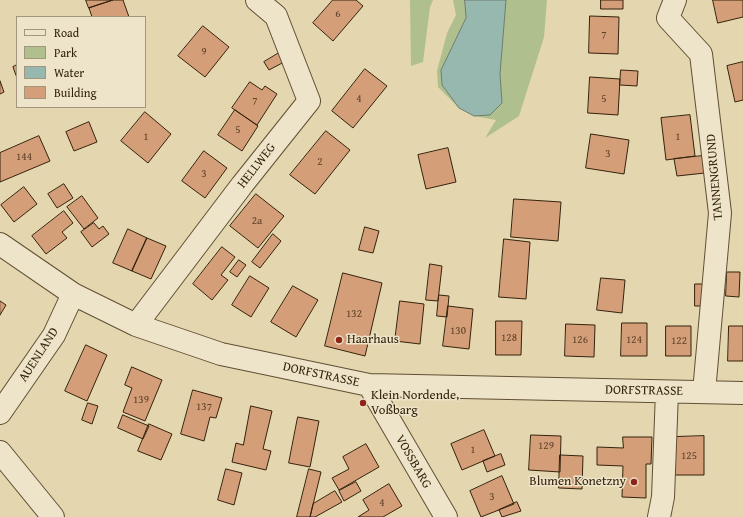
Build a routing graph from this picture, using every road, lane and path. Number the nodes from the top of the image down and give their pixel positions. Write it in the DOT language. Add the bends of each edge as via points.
graph roads {
  1 [pos="257,0"];
  2 [pos="675,0"];
  3 [pos="0,244"];
  4 [pos="73,294"];
  5 [pos="136,325"];
  6 [pos="369,385"];
  7 [pos="667,392"];
  8 [pos="704,392"];
  9 [pos="743,393"];
  10 [pos="0,413"];
  11 [pos="0,452"];
  12 [pos="53,517"];
  13 [pos="446,517"];
  14 [pos="659,517"];
  1 -- 5 [label="street, HELLWEG" via="276,16 309,101"];
  2 -- 8 [label="street, TANNENGRUND" via="668,18 701,54 720,213"];
  3 -- 4 [label="street, DORFSTRASSE"];
  4 -- 5 [label="street, DORFSTRASSE"];
  4 -- 10 [label="street, AUENLAND" via="54,335"];
  5 -- 6 [label="street, DORFSTRASSE" via="221,354"];
  6 -- 7 [label="street, DORFSTRASSE"];
  6 -- 13 [label="street, VOSSBARG"];
  7 -- 8 [label="street, DORFSTRASSE"];
  7 -- 14 [label="street" via="663,497"];
  8 -- 9 [label="street, DORFSTRASSE"];
  11 -- 12 [label="street"];
}
